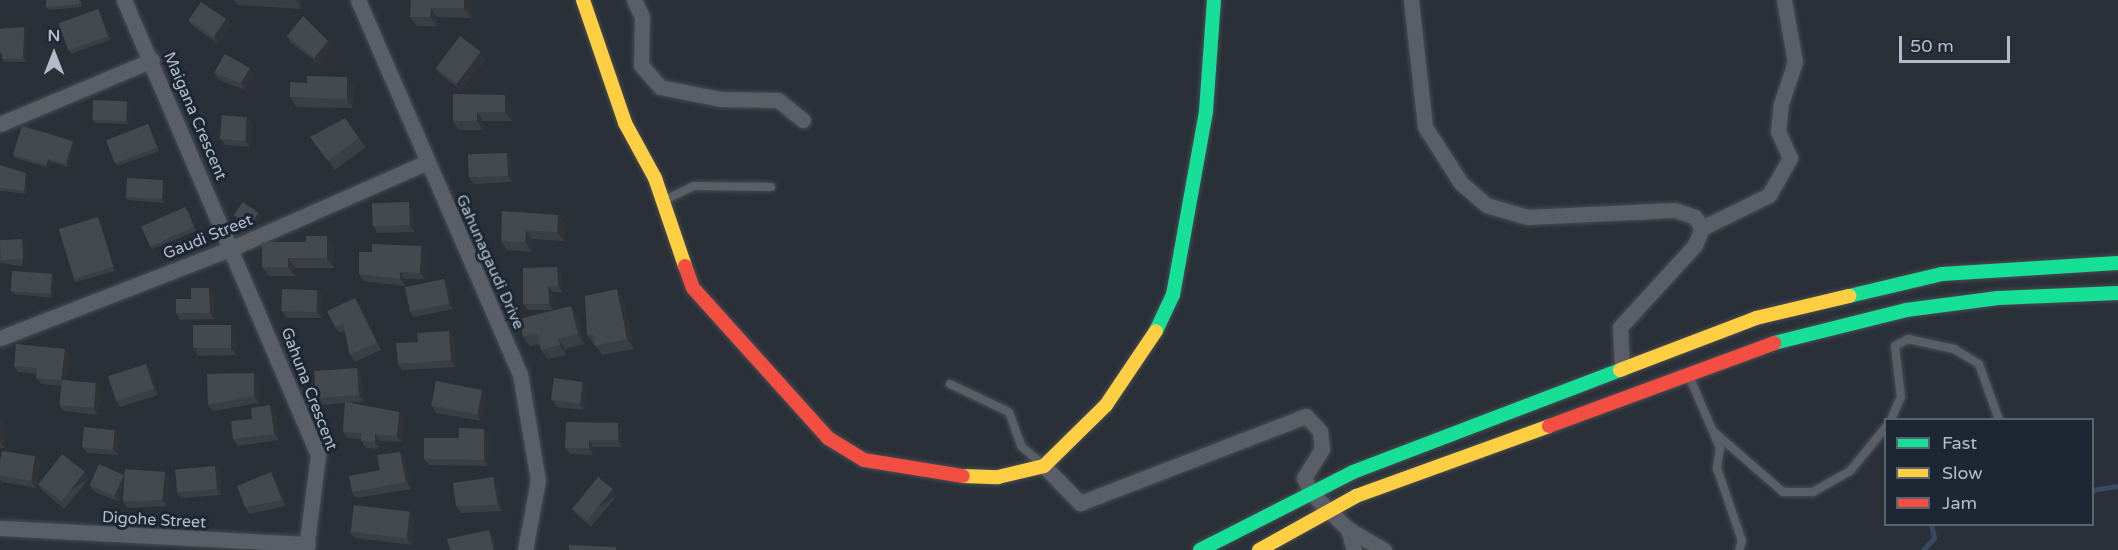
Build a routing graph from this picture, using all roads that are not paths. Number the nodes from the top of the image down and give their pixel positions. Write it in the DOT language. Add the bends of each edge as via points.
graph roads {
  1 [pos="124,0"];
  2 [pos="358,0"];
  3 [pos="584,0"];
  4 [pos="634,0"];
  5 [pos="1214,0"];
  6 [pos="1411,0"];
  7 [pos="1784,0"];
  8 [pos="152,60"];
  9 [pos="803,120"];
  10 [pos="0,124"];
  11 [pos="427,162"];
  12 [pos="771,188"];
  13 [pos="659,202"];
  14 [pos="1702,228"];
  15 [pos="232,248"];
  16 [pos="2118,263"];
  17 [pos="2118,293"];
  18 [pos="0,338"];
  19 [pos="1622,369"];
  20 [pos="1689,375"];
  21 [pos="950,384"];
  22 [pos="1892,418"];
  23 [pos="1998,418"];
  24 [pos="1884,429"];
  25 [pos="1714,432"];
  26 [pos="1044,466"];
  27 [pos="1311,493"];
  28 [pos="1332,509"];
  29 [pos="0,528"];
  30 [pos="1348,529"];
  31 [pos="307,547"];
  32 [pos="525,550"];
  33 [pos="1200,550"];
  34 [pos="1258,550"];
  35 [pos="1353,550"];
  36 [pos="1384,550"];
  37 [pos="1739,550"];
  1 -- 8 [label="street, Maigana Crescent"];
  2 -- 11 [label="street, Gahunagaudi Drive"];
  3 -- 13 [label="main road"];
  4 -- 9 [label="street" via="642,17 641,64 660,87 720,99 778,100"];
  5 -- 26 [label="main road" via="1206,111 1173,295 1151,340 1106,405"];
  6 -- 14 [label="street" via="1425,127 1461,183 1486,205 1527,217 1675,210 1695,217"];
  7 -- 14 [label="street" via="1796,62 1780,104 1778,131 1790,158 1769,195"];
  8 -- 10 [label="street"];
  8 -- 15 [label="street, Maigana Crescent"];
  11 -- 15 [label="street, Gaudi Street"];
  11 -- 32 [label="street, Gahunagaudi Drive" via="520,374 538,480"];
  12 -- 13 [label="lane" via="694,186"];
  13 -- 26 [label="main road" via="693,288 828,438 864,460 934,474 998,477"];
  14 -- 19 [label="street" via="1695,244 1627,313 1618,343"];
  15 -- 18 [label="street, Gaudi Street"];
  15 -- 31 [label="street, Gahuna Crescent" via="318,455"];
  16 -- 19 [label="main road" via="1976,270 1892,283 1756,318"];
  17 -- 20 [label="main road" via="2041,293 1906,310 1794,336"];
  19 -- 27 [label="main road" via="1444,435"];
  20 -- 25 [label="lane"];
  20 -- 28 [label="main road"];
  21 -- 26 [label="lane" via="1009,412 1022,447"];
  22 -- 23 [label="lane" via="1901,397 1895,346 1908,339 1954,348 1979,364"];
  24 -- 25 [label="lane" via="1850,471 1813,492 1783,492"];
  25 -- 37 [label="lane" via="1720,448 1716,468 1742,541"];
  26 -- 27 [label="street" via="1080,503 1306,416 1320,432 1322,449 1304,478"];
  27 -- 28 [label="street"];
  27 -- 33 [label="main road"];
  28 -- 30 [label="street"];
  28 -- 34 [label="main road"];
  29 -- 31 [label="street, Digohe Street"];
  30 -- 35 [label="street"];
  30 -- 36 [label="street"];
}
